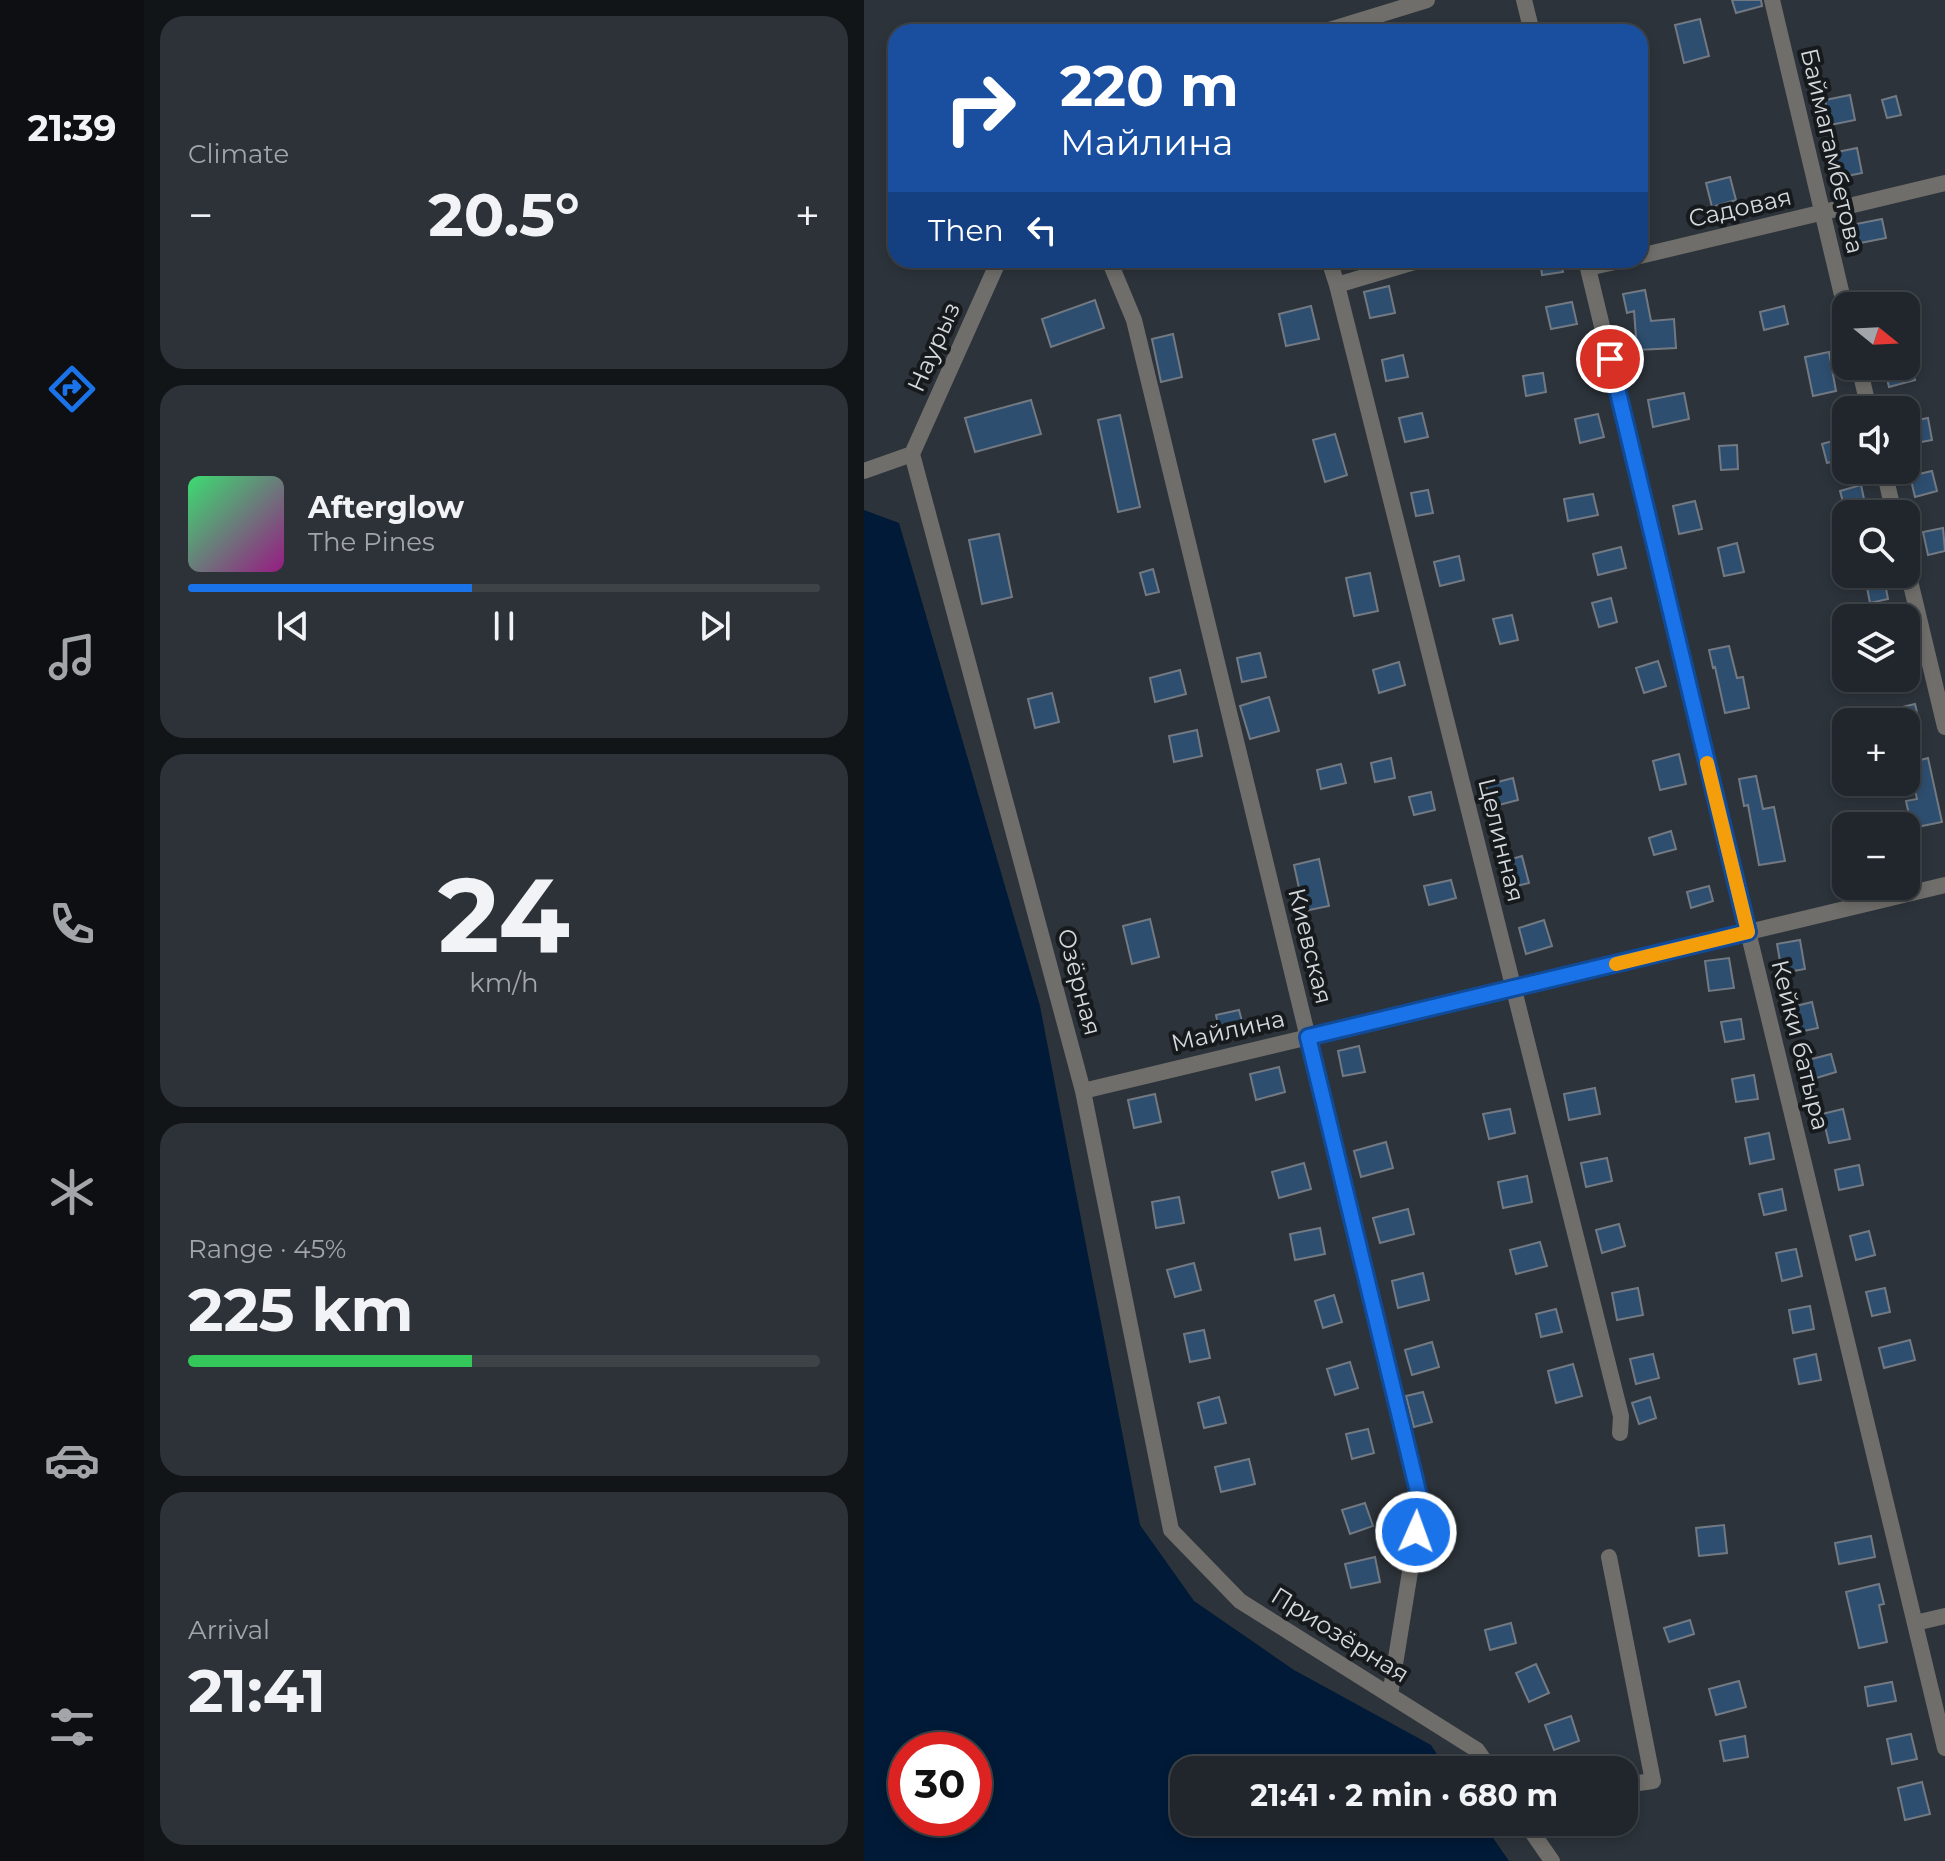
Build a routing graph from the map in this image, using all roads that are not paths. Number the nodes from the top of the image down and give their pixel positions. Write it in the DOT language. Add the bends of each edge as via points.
graph roads {
  1 [pos="1427,0"];
  2 [pos="1524,0"];
  3 [pos="1772,0"];
  4 [pos="1349,24"];
  5 [pos="1530,24"];
  6 [pos="1945,183"];
  7 [pos="1822,213"];
  8 [pos="1648,254"];
  9 [pos="995,268"];
  10 [pos="1112,268"];
  11 [pos="1332,268"];
  12 [pos="1394,268"];
  13 [pos="1588,268"];
  14 [pos="1337,285"];
  15 [pos="1841,292"];
  16 [pos="912,454"];
  17 [pos="864,471"];
  18 [pos="1912,588"];
  19 [pos="1945,727"];
  20 [pos="1945,885"];
  21 [pos="1748,932"];
  22 [pos="1514,988"];
  23 [pos="1308,1037"];
  24 [pos="1083,1091"];
  25 [pos="1620,1433"];
  26 [pos="1171,1530"];
  27 [pos="1609,1557"];
  28 [pos="1945,1616"];
  29 [pos="1915,1623"];
  30 [pos="1390,1695"];
  31 [pos="1945,1748"];
  32 [pos="1481,1756"];
  33 [pos="1638,1783"];
  34 [pos="1535,1836"];
  35 [pos="1552,1861"];
  1 -- 4 [label="street"];
  2 -- 5 [label="street"];
  3 -- 7 [label="street, Баймагамбетова"];
  6 -- 7 [label="street, Садовая"];
  7 -- 8 [label="street, Садовая"];
  7 -- 15 [label="street, Баймагамбетова"];
  9 -- 16 [label="street, Наурыз"];
  10 -- 23 [label="street, Киевская" via="1134,320"];
  11 -- 14 [label="street, Целинная"];
  12 -- 14 [label="street"];
  13 -- 21 [label="street, Кейки батыра"];
  14 -- 22 [label="street, Целинная"];
  16 -- 17 [label="street"];
  16 -- 24 [label="street, Озёрная"];
  18 -- 19 [label="street"];
  20 -- 21 [label="street, Майлина"];
  21 -- 22 [label="street, Майлина"];
  21 -- 29 [label="street, Кейки батыра"];
  22 -- 23 [label="street, Майлина"];
  22 -- 25 [label="street, Целинная" via="1621,1416"];
  23 -- 24 [label="street, Майлина"];
  23 -- 30 [label="street, Киевская" via="1421,1504"];
  24 -- 26 [label="street, Озёрная"];
  26 -- 30 [label="street, Приозёрная" via="1240,1601"];
  27 -- 33 [label="street" via="1653,1781"];
  28 -- 29 [label="street"];
  29 -- 31 [label="street, Кейки батыра"];
  30 -- 32 [label="street, Приозёрная"];
  34 -- 35 [label="street"];
}
